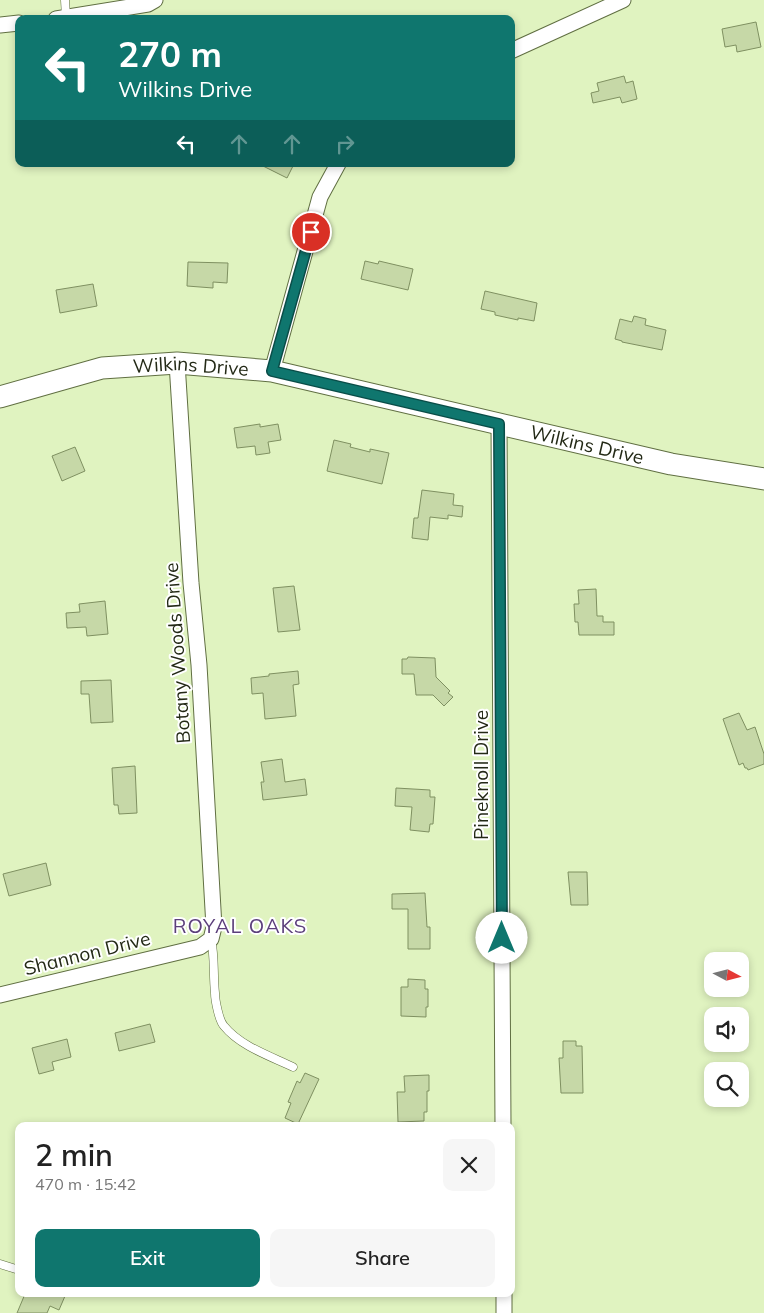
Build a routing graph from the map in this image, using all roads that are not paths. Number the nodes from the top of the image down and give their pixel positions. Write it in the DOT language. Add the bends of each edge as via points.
graph roads {
  1 [pos="65,0"];
  2 [pos="155,0"];
  3 [pos="622,0"];
  4 [pos="62,15"];
  5 [pos="80,15"];
  6 [pos="15,23"];
  7 [pos="0,25"];
  8 [pos="515,49"];
  9 [pos="336,167"];
  10 [pos="177,363"];
  11 [pos="272,371"];
  12 [pos="0,397"];
  13 [pos="499,424"];
  14 [pos="764,479"];
  15 [pos="211,939"];
  16 [pos="0,995"];
  17 [pos="293,1067"];
  18 [pos="503,1122"];
  19 [pos="0,1264"];
  20 [pos="15,1269"];
  21 [pos="504,1297"];
  22 [pos="504,1313"];
  1 -- 4 [label="lane"];
  2 -- 5 [label="street" via="148,4"];
  3 -- 8 [label="street"];
  6 -- 7 [label="street"];
  9 -- 11 [label="street" via="320,197"];
  10 -- 11 [label="street, Wilkins Drive"];
  10 -- 12 [label="street, Wilkins Drive" via="102,368"];
  10 -- 15 [label="street, Botany Woods Drive" via="200,674 214,927"];
  11 -- 13 [label="street, Wilkins Drive"];
  13 -- 14 [label="street, Wilkins Drive" via="671,464"];
  13 -- 18 [label="street, Pineknoll Drive"];
  15 -- 16 [label="street, Shannon Drive" via="200,947"];
  15 -- 17 [label="lane" via="215,994 222,1024 247,1044"];
  19 -- 20 [label="lane"];
  21 -- 22 [label="street"];
}
